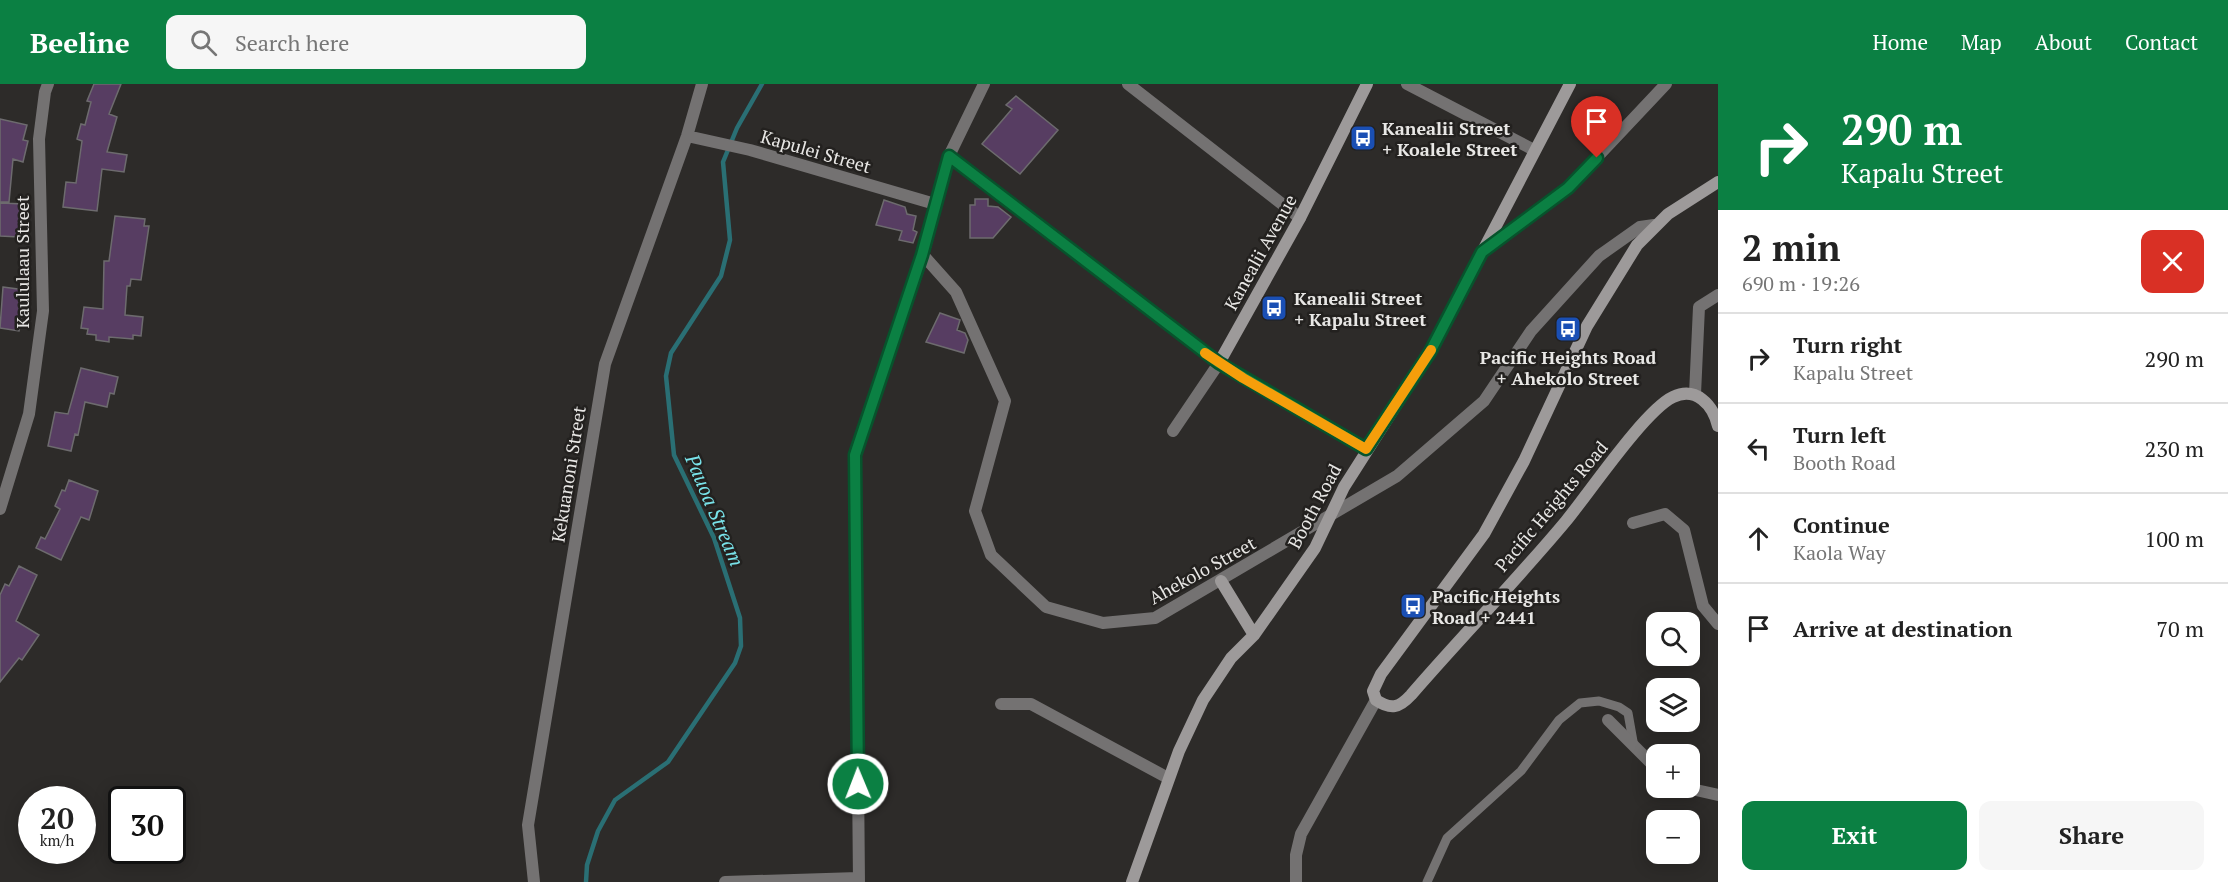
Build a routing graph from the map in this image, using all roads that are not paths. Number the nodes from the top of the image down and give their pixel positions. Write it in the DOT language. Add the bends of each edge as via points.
graph roads {
  1 [pos="48,84"];
  2 [pos="702,84"];
  3 [pos="984,84"];
  4 [pos="1128,84"];
  5 [pos="1367,84"];
  6 [pos="1407,84"];
  7 [pos="1570,84"];
  8 [pos="1666,84"];
  9 [pos="687,136"];
  10 [pos="1534,150"];
  11 [pos="949,156"];
  12 [pos="1718,182"];
  13 [pos="935,204"];
  14 [pos="1300,218"];
  15 [pos="1654,225"];
  16 [pos="1482,252"];
  17 [pos="922,255"];
  18 [pos="1718,295"];
  19 [pos="1219,363"];
  20 [pos="1695,394"];
  21 [pos="1718,426"];
  22 [pos="1173,432"];
  23 [pos="1366,449"];
  24 [pos="0,509"];
  25 [pos="1328,518"];
  26 [pos="1633,523"];
  27 [pos="1221,581"];
  28 [pos="1718,624"];
  29 [pos="1254,635"];
  30 [pos="1376,700"];
  31 [pos="1001,704"];
  32 [pos="1608,720"];
  33 [pos="1634,747"];
  34 [pos="1646,758"];
  35 [pos="1168,778"];
  36 [pos="1700,791"];
  37 [pos="1718,795"];
  38 [pos="859,880"];
  39 [pos="534,882"];
  40 [pos="725,882"];
  41 [pos="1132,882"];
  42 [pos="1296,882"];
  43 [pos="1427,882"];
  1 -- 24 [label="street, Kaululaau Street" via="39,139 43,311 29,414"];
  2 -- 9 [label="street, Kekuanoni Street"];
  3 -- 11 [label="street"];
  4 -- 14 [label="street"];
  5 -- 14 [label="street, Kanealii Avenue"];
  6 -- 10 [label="street"];
  7 -- 10 [label="street, Booth Road"];
  8 -- 16 [label="street" via="1568,188"];
  9 -- 13 [label="street, Kapulei Street" via="750,150"];
  9 -- 39 [label="street, Kekuanoni Street" via="605,364 528,825"];
  10 -- 16 [label="street, Booth Road"];
  11 -- 13 [label="street"];
  11 -- 19 [label="street"];
  12 -- 15 [label="street, Pacific Heights Road"];
  13 -- 17 [label="street"];
  14 -- 19 [label="street, Kanealii Avenue"];
  15 -- 25 [label="street, Ahekolo Street" via="1640,227 1599,256 1531,331 1485,401 1397,476"];
  15 -- 30 [label="street, Pacific Heights Road" via="1637,245 1587,326 1524,461 1484,534 1376,683"];
  16 -- 23 [label="street, Booth Road" via="1430,352"];
  17 -- 27 [label="street, Ahekolo Street" via="956,292 1005,401 975,511 991,555 1046,607 1103,623 1155,618"];
  17 -- 38 [label="street" via="855,455"];
  18 -- 20 [label="street" via="1699,307"];
  19 -- 22 [label="street, Kanealii Avenue"];
  19 -- 23 [label="street"];
  20 -- 21 [label="street" via="1708,404"];
  20 -- 30 [label="street, Pacific Heights Road" via="1674,396 1654,411 1564,524 1406,701 1387,708"];
  23 -- 25 [label="street, Booth Road"];
  25 -- 27 [label="street, Ahekolo Street"];
  25 -- 29 [label="street, Booth Road" via="1315,548"];
  26 -- 28 [label="street" via="1665,514 1684,530 1703,606"];
  27 -- 29 [label="street"];
  29 -- 35 [label="street, Booth Road" via="1231,658 1203,700"];
  30 -- 42 [label="street" via="1301,834"];
  31 -- 35 [label="street" via="1031,704"];
  32 -- 33 [label="street"];
  33 -- 34 [label="street"];
  33 -- 43 [label="lane" via="1628,713 1599,701 1580,703 1559,720 1521,771 1447,838"];
  35 -- 41 [label="street, Booth Road"];
  36 -- 37 [label="street"];
  38 -- 40 [label="street"];
}
